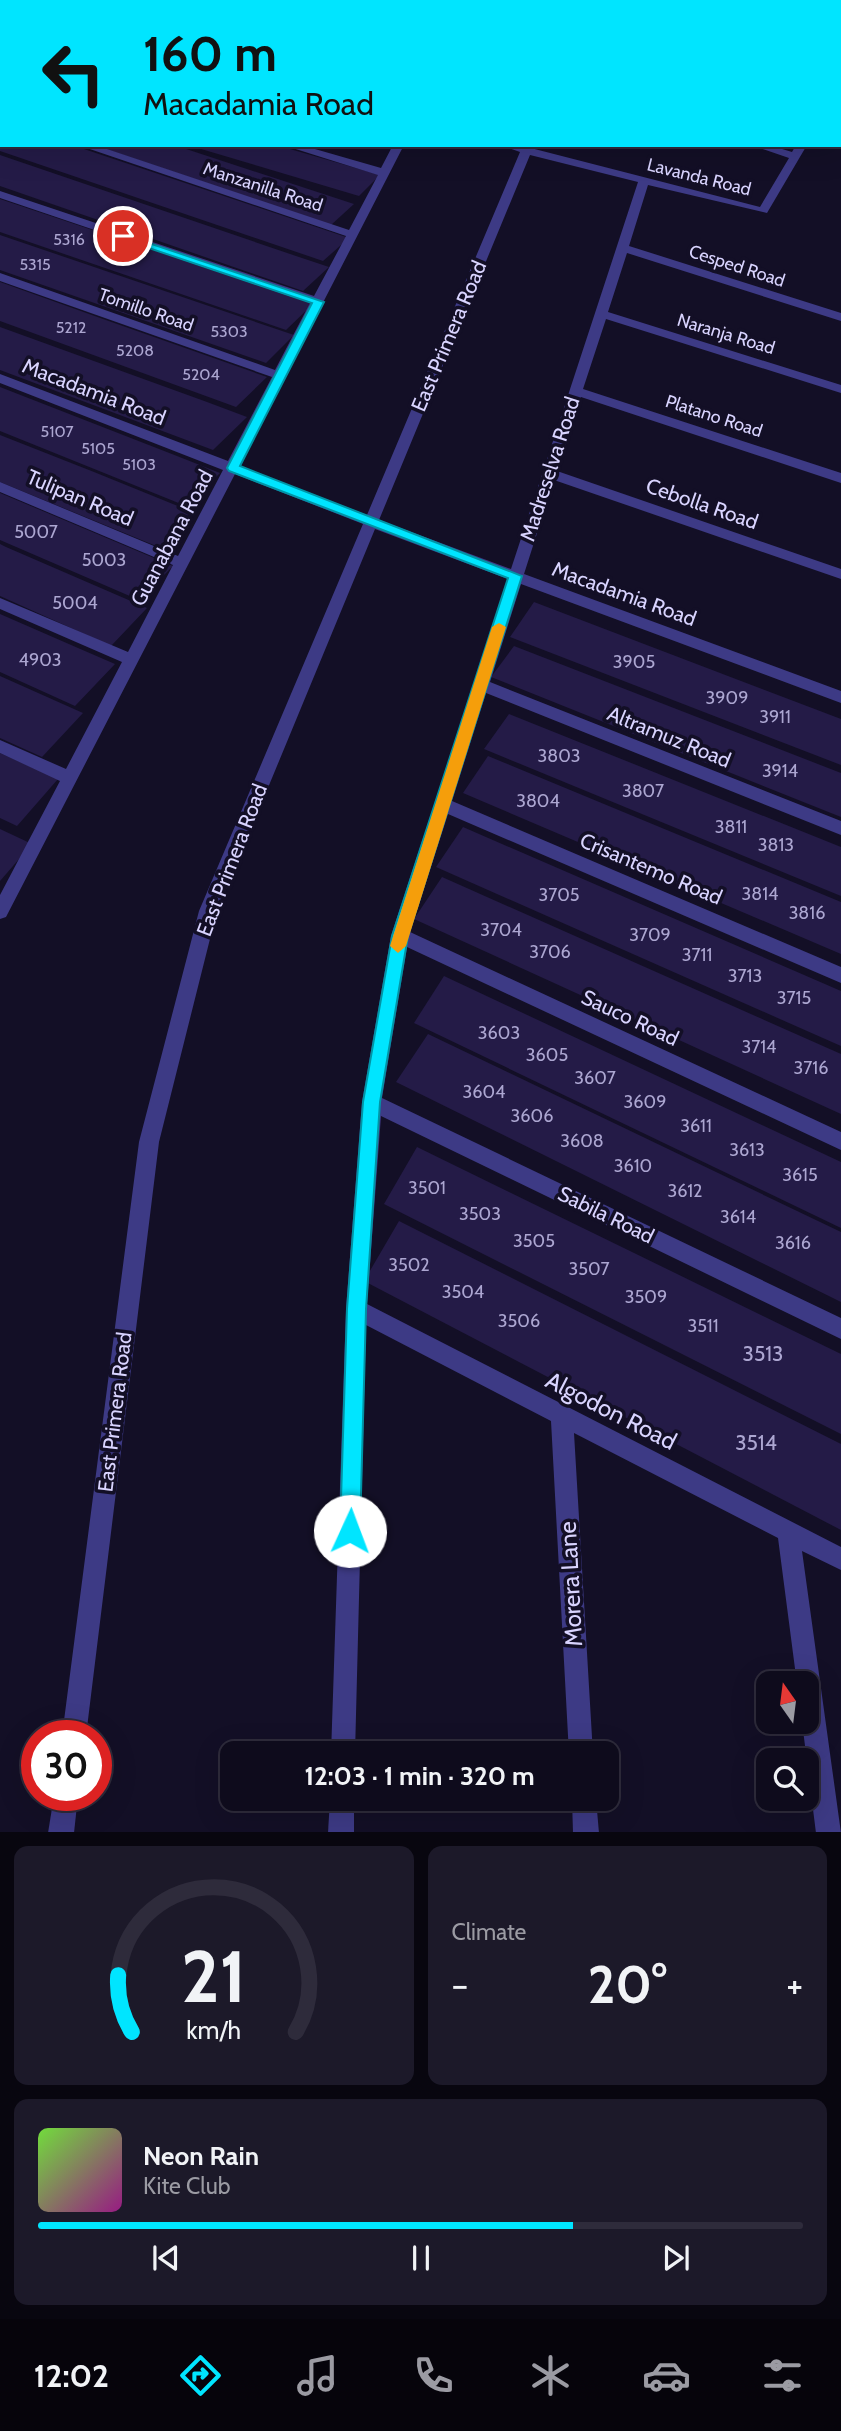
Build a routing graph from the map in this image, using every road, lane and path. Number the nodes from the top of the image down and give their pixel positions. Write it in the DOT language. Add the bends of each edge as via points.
graph roads {
  1 [pos="89,147"];
  2 [pos="295,147"];
  3 [pos="398,147"];
  4 [pos="511,147"];
  5 [pos="770,147"];
  6 [pos="799,151"];
  7 [pos="526,152"];
  8 [pos="385,173"];
  9 [pos="644,181"];
  10 [pos="0,194"];
  11 [pos="353,235"];
  12 [pos="622,248"];
  13 [pos="0,277"];
  14 [pos="319,302"];
  15 [pos="601,314"];
  16 [pos="841,317"];
  17 [pos="280,376"];
  18 [pos="0,378"];
  19 [pos="841,389"];
  20 [pos="576,391"];
  21 [pos="233,468"];
  22 [pos="549,473"];
  23 [pos="841,478"];
  24 [pos="0,487"];
  25 [pos="370,522"];
  26 [pos="183,564"];
  27 [pos="841,575"];
  28 [pos="515,576"];
  29 [pos="0,603"];
  30 [pos="132,660"];
  31 [pos="481,685"];
  32 [pos="841,697"];
  33 [pos="0,746"];
  34 [pos="70,778"];
  35 [pos="442,804"];
  36 [pos="841,828"];
  37 [pos="0,910"];
  38 [pos="400,936"];
  39 [pos="841,975"];
  40 [pos="372,1102"];
  41 [pos="841,1140"];
  42 [pos="356,1309"];
  43 [pos="841,1329"];
  44 [pos="562,1415"];
  45 [pos="788,1532"];
  46 [pos="841,1559"];
  47 [pos="76,1720"];
  48 [pos="344,1741"];
  49 [pos="580,1741"];
  50 [pos="64,1811"];
  51 [pos="342,1811"];
  52 [pos="585,1811"];
  53 [pos="61,1832"];
  54 [pos="341,1832"];
  55 [pos="586,1832"];
  56 [pos="829,1832"];
  1 -- 11 [label="street, Manzanilla Road"];
  2 -- 8 [label="street"];
  3 -- 8 [label="street, Guanabana Road"];
  4 -- 7 [label="street, Lavanda Road"];
  5 -- 6 [label="street"];
  6 -- 9 [label="street, Lavanda Road" via="763,211"];
  7 -- 9 [label="street, Lavanda Road"];
  7 -- 25 [label="street, East Primera Road"];
  8 -- 11 [label="street, Guanabana Road"];
  9 -- 12 [label="street, Madreselva Road"];
  10 -- 14 [label="street"];
  11 -- 14 [label="street, Guanabana Road"];
  12 -- 15 [label="street, Madreselva Road"];
  12 -- 16 [label="street, Cesped Road"];
  13 -- 17 [label="street, Tomillo Road"];
  14 -- 17 [label="street, Guanabana Road"];
  15 -- 19 [label="street, Naranja Road"];
  15 -- 20 [label="street, Madreselva Road"];
  17 -- 21 [label="street, Guanabana Road"];
  18 -- 21 [label="street, Macadamia Road"];
  20 -- 22 [label="street, Madreselva Road"];
  20 -- 23 [label="street, Platano Road"];
  21 -- 25 [label="street, Macadamia Road"];
  21 -- 26 [label="street, Guanabana Road"];
  22 -- 27 [label="street, Cebolla Road"];
  22 -- 28 [label="street, Madreselva Road"];
  24 -- 26 [label="street, Tulipan Road"];
  25 -- 28 [label="street, Macadamia Road"];
  25 -- 47 [label="street, East Primera Road" via="208,911 149,1142"];
  26 -- 30 [label="street, Guanabana Road"];
  28 -- 31 [label="street, Madreselva Road"];
  28 -- 32 [label="street, Macadamia Road"];
  29 -- 30 [label="street"];
  30 -- 34 [label="street, Guanabana Road"];
  31 -- 35 [label="street, Madreselva Road"];
  31 -- 36 [label="street, Altramuz Road"];
  33 -- 34 [label="street"];
  34 -- 37 [label="street, Guanabana Road"];
  35 -- 38 [label="street, Madreselva Road"];
  35 -- 39 [label="street, Crisantemo Road"];
  38 -- 40 [label="street, Madreselva Road"];
  38 -- 41 [label="street, Sauco Road"];
  40 -- 42 [label="street, Madreselva Road"];
  40 -- 43 [label="street, Sabila Road"];
  42 -- 44 [label="street, Algodon Road"];
  42 -- 48 [label="street, Madreselva Road"];
  44 -- 45 [label="street, Algodon Road"];
  44 -- 49 [label="street, Morera Lane"];
  45 -- 46 [label="street, Algodon Road"];
  45 -- 56 [label="street"];
  50 -- 53 [label="street"];
  51 -- 54 [label="street"];
  52 -- 55 [label="street"];
}
